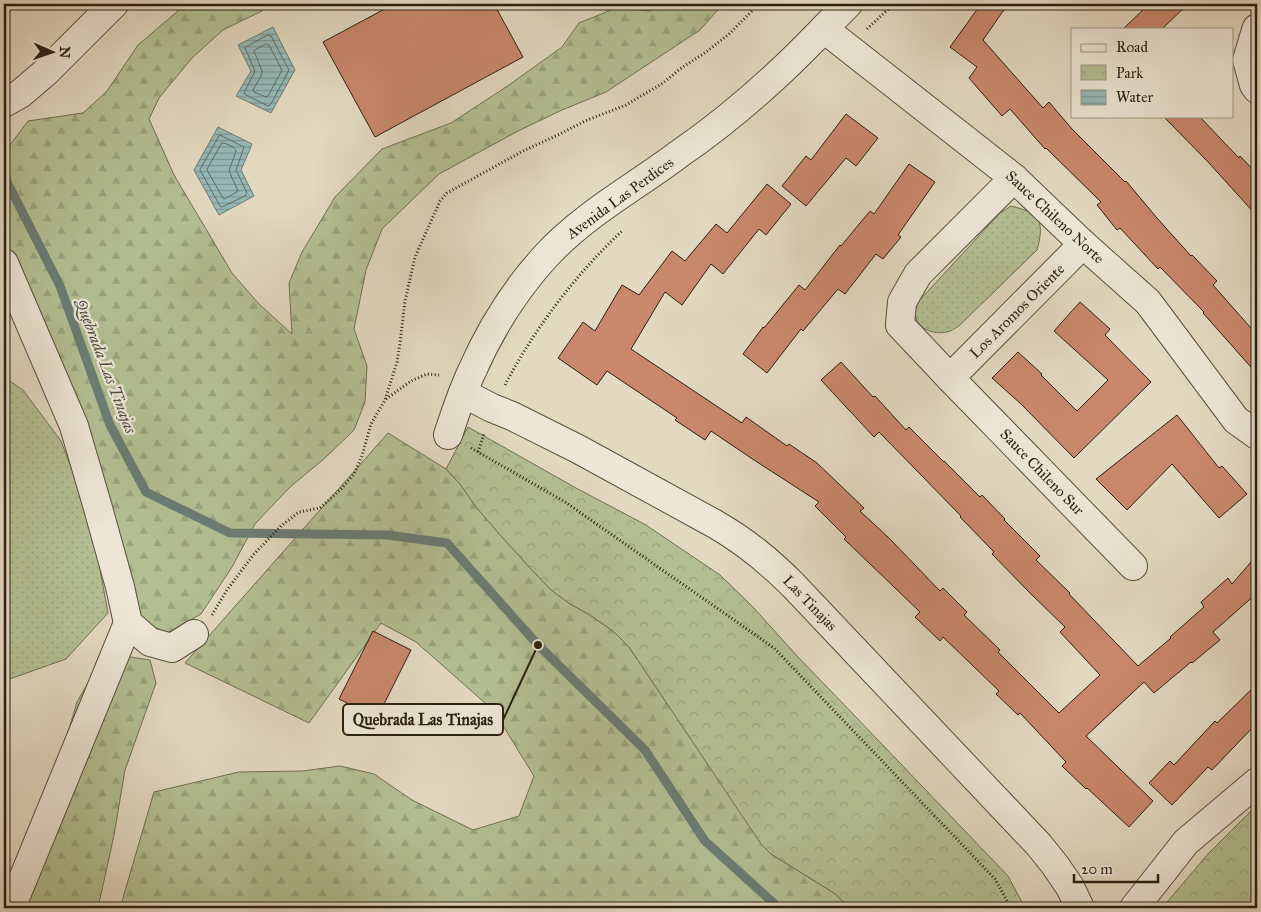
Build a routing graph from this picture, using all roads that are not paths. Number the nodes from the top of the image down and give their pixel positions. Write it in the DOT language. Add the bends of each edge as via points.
graph roads {
  1 [pos="114,4"];
  2 [pos="848,4"];
  3 [pos="1257,28"];
  4 [pos="824,29"];
  5 [pos="1257,89"];
  6 [pos="4,103"];
  7 [pos="1014,178"];
  8 [pos="1083,244"];
  9 [pos="4,263"];
  10 [pos="950,378"];
  11 [pos="463,393"];
  12 [pos="448,435"];
  13 [pos="1257,435"];
  14 [pos="1133,566"];
  15 [pos="128,623"];
  16 [pos="194,634"];
  17 [pos="1257,782"];
  18 [pos="11,908"];
  19 [pos="1080,908"];
  20 [pos="1134,908"];
  1 -- 6 [label="street" via="47,71"];
  2 -- 4 [label="street, Avenida Las Perdices"];
  3 -- 5 [label="street" via="1247,60"];
  4 -- 7 [label="street, Sauce Chileno Norte"];
  4 -- 11 [label="street, Avenida Las Perdices" via="730,116 594,213 545,257 503,312"];
  7 -- 8 [label="street, Sauce Chileno Norte"];
  7 -- 10 [label="street, Sauce Chileno Sur" via="918,274 902,302 900,325"];
  8 -- 10 [label="street, Los Aromos Oriente"];
  8 -- 13 [label="street, Sauce Chileno Norte" via="1148,302 1236,420"];
  9 -- 15 [label="street" via="74,426"];
  10 -- 14 [label="street, Sauce Chileno Sur"];
  11 -- 12 [label="street, Avenida Las Perdices"];
  11 -- 19 [label="street, Las Tinajas" via="578,449 756,550 1039,845 1070,887"];
  15 -- 16 [label="street" via="150,642 172,648"];
  15 -- 18 [label="street"];
  17 -- 20 [label="street" via="1186,842"];
}
